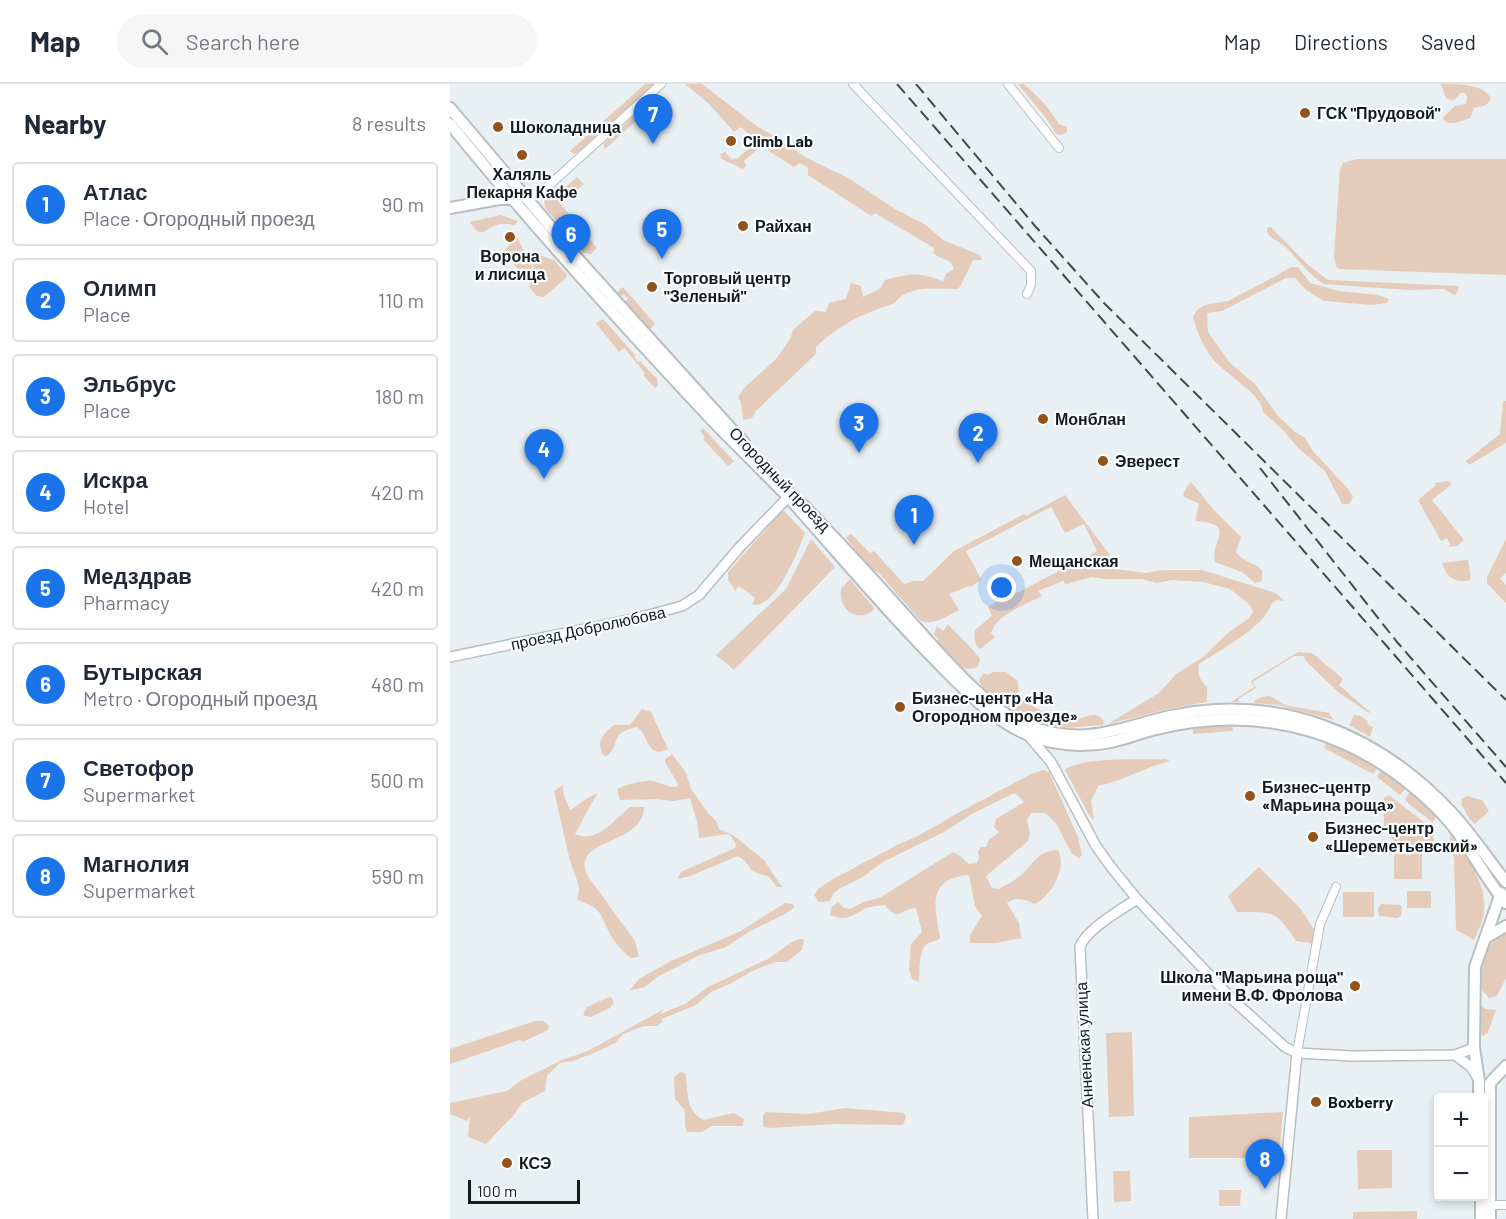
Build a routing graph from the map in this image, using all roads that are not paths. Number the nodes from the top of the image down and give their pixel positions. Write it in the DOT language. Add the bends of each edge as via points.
graph roads {
  1 [pos="662,84"];
  2 [pos="853,84"];
  3 [pos="1008,84"];
  4 [pos="450,108"];
  5 [pos="450,124"];
  6 [pos="1059,148"];
  7 [pos="526,198"];
  8 [pos="514,199"];
  9 [pos="450,208"];
  10 [pos="1027,294"];
  11 [pos="790,495"];
  12 [pos="450,657"];
  13 [pos="1007,715"];
  14 [pos="1171,721"];
  15 [pos="1027,735"];
  16 [pos="1059,740"];
  17 [pos="1050,760"];
  18 [pos="1503,878"];
  19 [pos="1489,882"];
  20 [pos="1336,887"];
  21 [pos="1137,899"];
  22 [pos="1504,902"];
  23 [pos="1492,919"];
  24 [pos="1506,926"];
  25 [pos="1485,939"];
  26 [pos="1474,1048"];
  27 [pos="1297,1053"];
  28 [pos="1455,1055"];
  29 [pos="1505,1067"];
  30 [pos="1484,1082"];
  31 [pos="1481,1093"];
  32 [pos="1480,1201"];
  33 [pos="1490,1205"];
  34 [pos="1506,1205"];
  35 [pos="1093,1219"];
  36 [pos="1281,1219"];
  37 [pos="1481,1219"];
  38 [pos="1490,1219"];
  1 -- 7 [label="street" via="546,188"];
  2 -- 10 [label="street" via="1031,271"];
  3 -- 6 [label="street"];
  4 -- 7 [label="main road, Огородный проезд"];
  5 -- 8 [label="main road, Огородный проезд"];
  7 -- 8 [label="main road"];
  7 -- 11 [label="main road, Огородный проезд"];
  8 -- 9 [label="main road"];
  8 -- 11 [label="main road, Огородный проезд" via="714,423"];
  11 -- 12 [label="street, проезд Добролюбова" via="699,595 682,606"];
  11 -- 13 [label="main road, Огородный проезд" via="841,544 949,664"];
  11 -- 15 [label="main road, Огородный проезд" via="936,661 988,711"];
  13 -- 15 [label="street"];
  13 -- 16 [label="main road, Огородный проезд"];
  14 -- 16 [label="main road, Огородный проезд"];
  14 -- 18 [label="main road" via="1208,710 1249,710 1294,717 1340,731 1379,752 1417,780 1450,810"];
  14 -- 19 [label="main road" via="1257,720 1312,731 1354,747 1397,774 1445,817 1473,853"];
  15 -- 16 [label="main road, Огородный проезд"];
  15 -- 17 [label="street"];
  16 -- 17 [label="street"];
  17 -- 21 [label="street" via="1096,846"];
  18 -- 22 [label="main road"];
  19 -- 22 [label="main road"];
  19 -- 23 [label="main road"];
  20 -- 27 [label="street" via="1320,924"];
  21 -- 27 [label="street" via="1234,1001 1285,1047"];
  21 -- 35 [label="street, Анненская улица" via="1089,934 1080,947"];
  22 -- 23 [label="main road"];
  23 -- 25 [label="main road"];
  24 -- 25 [label="main road"];
  25 -- 26 [label="main road" via="1475,967"];
  26 -- 28 [label="street"];
  26 -- 30 [label="main road"];
  27 -- 28 [label="street"];
  27 -- 36 [label="street"];
  28 -- 30 [label="street"];
  29 -- 30 [label="main road"];
  30 -- 31 [label="main road"];
  30 -- 33 [label="main road"];
  32 -- 37 [label="main road"];
  33 -- 34 [label="street"];
  33 -- 38 [label="main road"];
}
